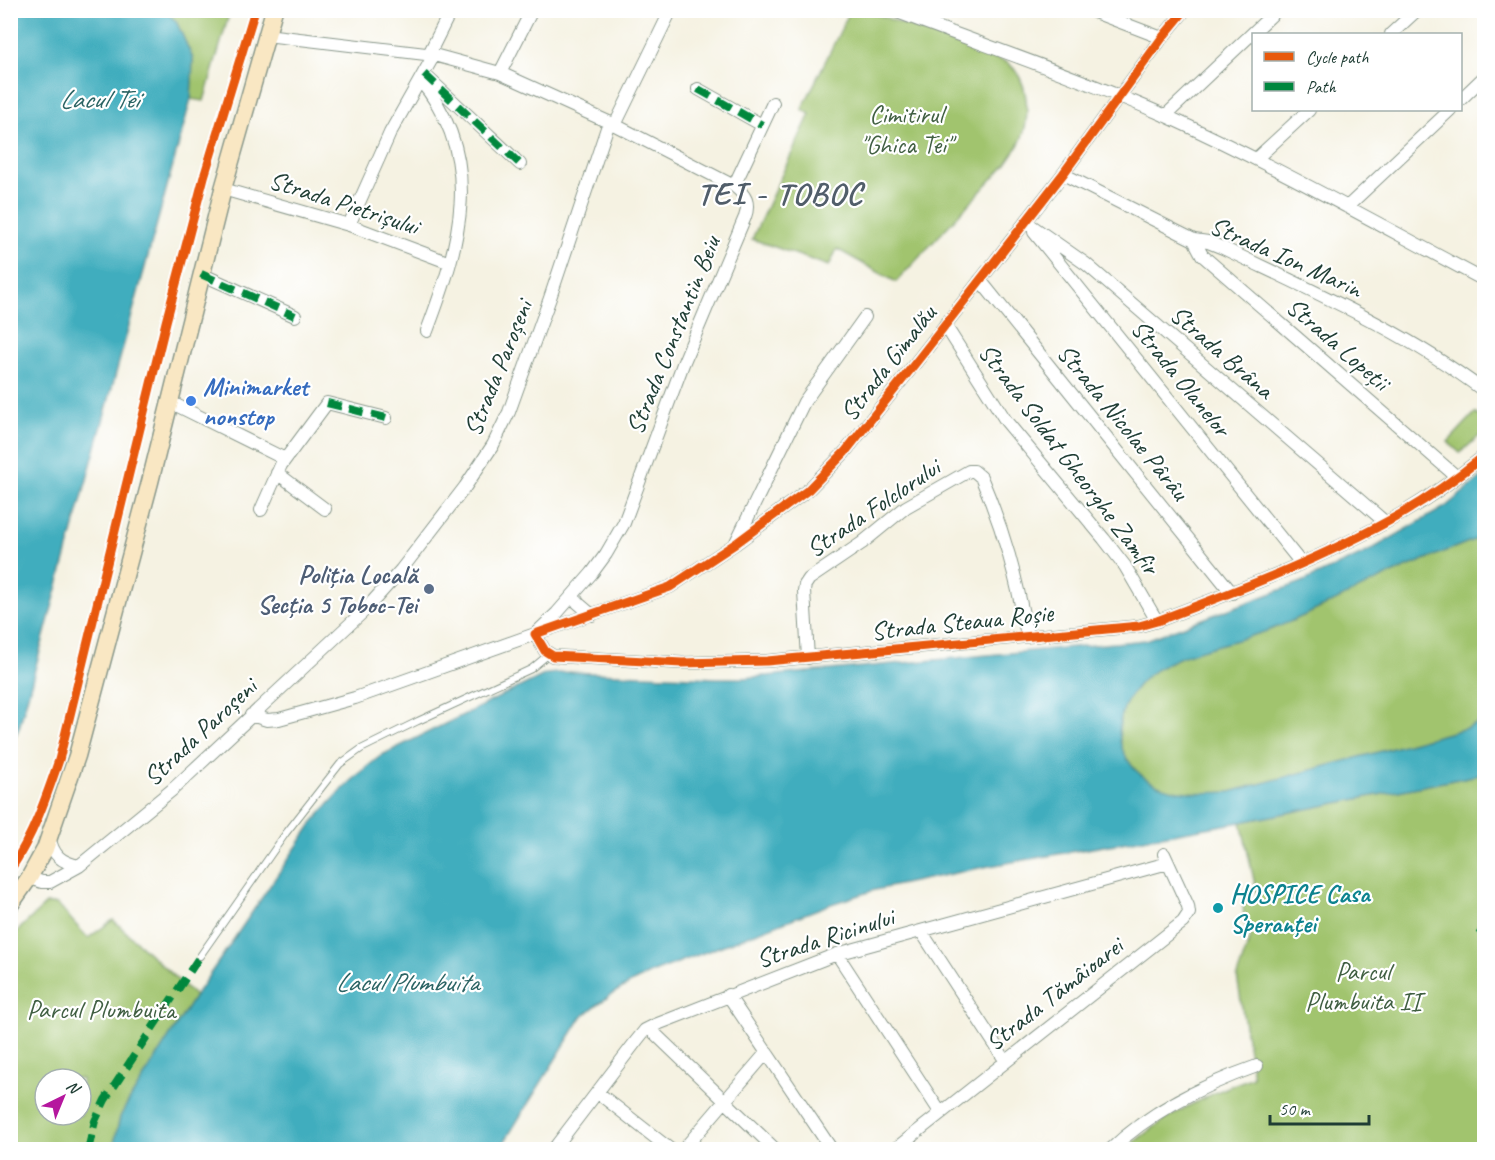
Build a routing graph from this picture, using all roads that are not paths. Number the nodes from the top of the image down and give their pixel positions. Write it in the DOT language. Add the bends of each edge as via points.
graph roads {
  1 [pos="274,10"];
  2 [pos="451,10"];
  3 [pos="532,10"];
  4 [pos="671,10"];
  5 [pos="892,10"];
  6 [pos="1089,10"];
  7 [pos="1185,10"];
  8 [pos="1277,10"];
  9 [pos="1417,10"];
  10 [pos="1253,33"];
  11 [pos="1392,33"];
  12 [pos="1252,34"];
  13 [pos="266,35"];
  14 [pos="1162,38"];
  15 [pos="432,55"];
  16 [pos="500,73"];
  17 [pos="422,77"];
  18 [pos="1485,77"];
  19 [pos="698,89"];
  20 [pos="1120,96"];
  21 [pos="1462,99"];
  22 [pos="772,104"];
  23 [pos="1308,111"];
  24 [pos="1449,111"];
  25 [pos="1165,116"];
  26 [pos="612,123"];
  27 [pos="762,125"];
  28 [pos="1257,158"];
  29 [pos="520,164"];
  30 [pos="1063,174"];
  31 [pos="734,186"];
  32 [pos="223,189"];
  33 [pos="1347,207"];
  34 [pos="1026,222"];
  35 [pos="349,225"];
  36 [pos="1194,240"];
  37 [pos="450,262"];
  38 [pos="201,274"];
  39 [pos="980,280"];
  40 [pos="1485,280"];
  41 [pos="295,316"];
  42 [pos="865,317"];
  43 [pos="945,324"];
  44 [pos="427,331"];
  45 [pos="1485,391"];
  46 [pos="170,402"];
  47 [pos="386,418"];
  48 [pos="1485,456"];
  49 [pos="285,459"];
  50 [pos="277,473"];
  51 [pos="1457,477"];
  52 [pos="325,509"];
  53 [pos="261,510"];
  54 [pos="1385,522"];
  55 [pos="735,544"];
  56 [pos="1301,563"];
  57 [pos="1232,592"];
  58 [pos="574,595"];
  59 [pos="592,615"];
  60 [pos="1156,621"];
  61 [pos="535,634"];
  62 [pos="1026,636"];
  63 [pos="549,654"];
  64 [pos="808,658"];
  65 [pos="251,715"];
  66 [pos="50,836"];
  67 [pos="1166,859"];
  68 [pos="79,867"];
  69 [pos="29,878"];
  70 [pos="10,905"];
  71 [pos="921,930"];
  72 [pos="837,954"];
  73 [pos="200,956"];
  74 [pos="728,995"];
  75 [pos="649,1028"];
  76 [pos="767,1052"];
  77 [pos="1005,1060"];
  78 [pos="1257,1066"];
  79 [pos="597,1092"];
  80 [pos="726,1101"];
  81 [pos="940,1112"];
  82 [pos="553,1149"];
  83 [pos="671,1149"];
  84 [pos="683,1149"];
  85 [pos="776,1149"];
  86 [pos="832,1149"];
  87 [pos="894,1149"];
  88 [pos="1110,1149"];
  1 -- 13 [label="main road"];
  2 -- 15 [label="street"];
  3 -- 16 [label="street"];
  4 -- 26 [label="street, Strada Paroșeni"];
  5 -- 20 [label="street"];
  6 -- 14 [label="street"];
  7 -- 14 [label="street, Strada Gimalău"];
  8 -- 10 [label="street"];
  9 -- 11 [label="street"];
  12 -- 25 [label="street"];
  13 -- 15 [label="street"];
  13 -- 32 [label="main road"];
  14 -- 20 [label="street, Strada Gimalău"];
  15 -- 16 [label="street"];
  15 -- 17 [label="street"];
  16 -- 26 [label="street"];
  17 -- 29 [label="street"];
  17 -- 35 [label="street" via="390,133"];
  17 -- 37 [label="street, Strada Pietrișului" via="447,123 461,171 460,210"];
  18 -- 21 [label="street"];
  19 -- 27 [label="street"];
  20 -- 25 [label="street"];
  20 -- 30 [label="street, Strada Gimalău"];
  22 -- 27 [label="street"];
  23 -- 28 [label="street"];
  24 -- 33 [label="street"];
  25 -- 28 [label="street"];
  26 -- 31 [label="street"];
  26 -- 65 [label="street, Strada Paroșeni" via="528,362 489,452 384,589 329,646"];
  27 -- 31 [label="street"];
  28 -- 33 [label="street"];
  30 -- 34 [label="street, Strada Gimalău"];
  30 -- 36 [label="street, Strada Ion Marin"];
  31 -- 58 [label="street, Strada Constantin Beiu" via="747,200 745,217 683,364 624,524"];
  32 -- 35 [label="street, Strada Pietrișului"];
  32 -- 38 [label="main road"];
  33 -- 40 [label="street"];
  34 -- 39 [label="street, Strada Gimalău"];
  34 -- 54 [label="street, Strada Brâna" via="1086,264"];
  34 -- 56 [label="street, Strada Olanelor"];
  35 -- 37 [label="street, Strada Pietrișului"];
  36 -- 45 [label="street, Strada Ion Marin" via="1223,248 1381,326 1437,357"];
  36 -- 51 [label="street, Strada Lopeții" via="1202,255"];
  37 -- 44 [label="street, Strada Pietrișului"];
  38 -- 41 [label="street"];
  38 -- 46 [label="main road"];
  39 -- 43 [label="street, Strada Gimalău"];
  39 -- 57 [label="street, Strada Nicolae Pârâu"];
  42 -- 55 [label="street" via="799,411"];
  43 -- 55 [label="street, Strada Gimalău" via="845,452 801,496"];
  43 -- 60 [label="street, Strada Soldat Gheorghe Zamfir" via="1006,421 1125,566"];
  46 -- 49 [label="street"];
  46 -- 66 [label="main road" via="76,756"];
  47 -- 49 [label="street" via="327,403"];
  48 -- 51 [label="street, Strada Steaua Roșie"];
  49 -- 50 [label="street"];
  50 -- 52 [label="street"];
  50 -- 53 [label="street"];
  51 -- 54 [label="street, Strada Steaua Roșie"];
  54 -- 56 [label="street, Strada Steaua Roșie"];
  55 -- 59 [label="street, Strada Gimalău" via="670,587"];
  56 -- 57 [label="street, Strada Steaua Roșie"];
  57 -- 60 [label="street, Strada Steaua Roșie"];
  58 -- 59 [label="street"];
  58 -- 61 [label="street, Strada Constantin Beiu"];
  59 -- 61 [label="street, Strada Gimalău"];
  60 -- 62 [label="street, Strada Steaua Roșie"];
  61 -- 63 [label="street"];
  61 -- 65 [label="street, Strada Constantin Beiu" via="355,698 279,719"];
  62 -- 64 [label="street, Strada Steaua Roșie"];
  62 -- 64 [label="street, Strada Folclorului" via="1006,541 981,477 969,471 906,507 809,579 804,591"];
  63 -- 64 [label="street, Strada Steaua Roșie" via="698,664"];
  63 -- 73 [label="lane" via="531,669 408,725 340,764 286,832"];
  65 -- 68 [label="street, Strada Paroșeni" via="172,790"];
  66 -- 68 [label="street" via="61,861"];
  66 -- 69 [label="main road"];
  67 -- 71 [label="street, Strada Ricinului"];
  67 -- 77 [label="street, Strada Tămâioarei" via="1188,906 1189,913 1183,922"];
  68 -- 69 [label="street, Strada Paroșeni" via="50,882"];
  69 -- 70 [label="main road"];
  71 -- 72 [label="street, Strada Ricinului"];
  71 -- 77 [label="street"];
  72 -- 74 [label="street, Strada Ricinului"];
  72 -- 81 [label="street"];
  74 -- 75 [label="street, Strada Ricinului"];
  74 -- 76 [label="street"];
  75 -- 79 [label="street, Strada Ricinului"];
  75 -- 80 [label="street"];
  76 -- 80 [label="street"];
  76 -- 86 [label="street"];
  77 -- 81 [label="street, Strada Tămâioarei"];
  78 -- 88 [label="street" via="1176,1101"];
  79 -- 82 [label="street, Strada Ricinului"];
  79 -- 83 [label="street"];
  80 -- 84 [label="street"];
  80 -- 85 [label="street"];
  81 -- 87 [label="street, Strada Tămâioarei"];
}
